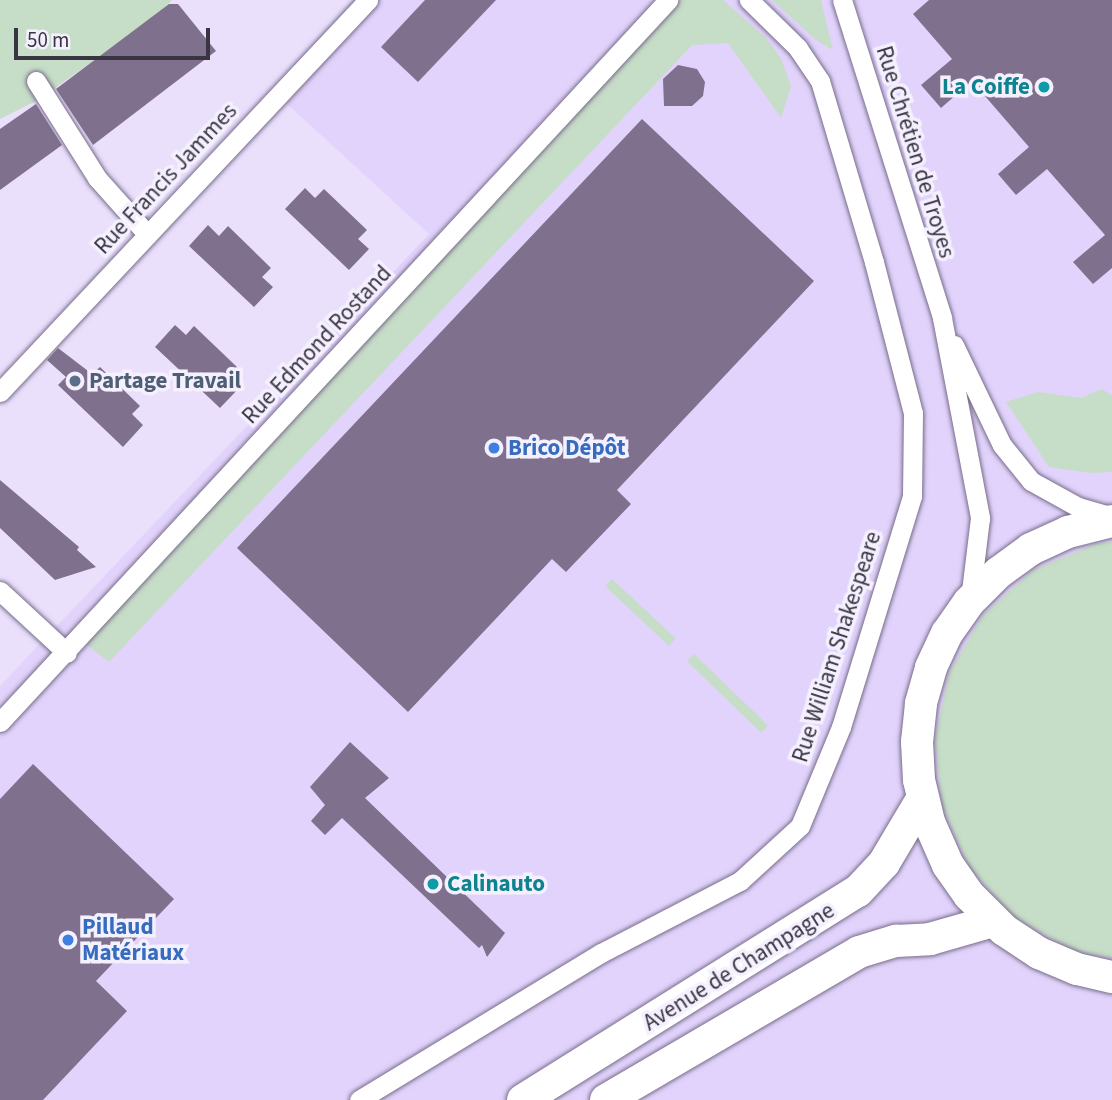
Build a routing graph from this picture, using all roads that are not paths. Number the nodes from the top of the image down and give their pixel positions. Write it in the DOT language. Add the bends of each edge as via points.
graph roads {
  1 [pos="368,0"];
  2 [pos="668,0"];
  3 [pos="749,0"];
  4 [pos="842,0"];
  5 [pos="36,81"];
  6 [pos="148,234"];
  7 [pos="942,318"];
  8 [pos="0,391"];
  9 [pos="1112,519"];
  10 [pos="0,590"];
  11 [pos="969,602"];
  12 [pos="67,653"];
  13 [pos="0,722"];
  14 [pos="922,799"];
  15 [pos="993,921"];
  16 [pos="1112,977"];
  17 [pos="359,1100"];
  18 [pos="523,1100"];
  19 [pos="606,1100"];
  1 -- 6 [label="street, Rue Francis Jammes"];
  2 -- 12 [label="street, Rue Edmond Rostand"];
  3 -- 17 [label="street, Rue William Shakespeare" via="798,48 820,81 913,413 912,496 841,727 800,826 740,881 601,953"];
  4 -- 7 [label="street, Rue Chrétien de Troyes"];
  5 -- 6 [label="street" via="97,178"];
  6 -- 8 [label="street, Rue Francis Jammes"];
  7 -- 9 [label="street, Rue Chrétien de Troyes" via="1002,445 1031,481 1078,507"];
  7 -- 11 [label="street, Rue Chrétien de Troyes" via="981,518"];
  9 -- 11 [label="main road" via="1031,549"];
  10 -- 12 [label="street"];
  11 -- 14 [label="main road" via="939,650 921,704 917,761"];
  12 -- 13 [label="street, Rue Edmond Rostand"];
  14 -- 15 [label="main road" via="948,865"];
  14 -- 18 [label="main road, Avenue de Champagne" via="884,863 858,891"];
  15 -- 16 [label="main road" via="1052,959"];
  15 -- 19 [label="main road, Avenue de Champagne" via="859,952"];
}
